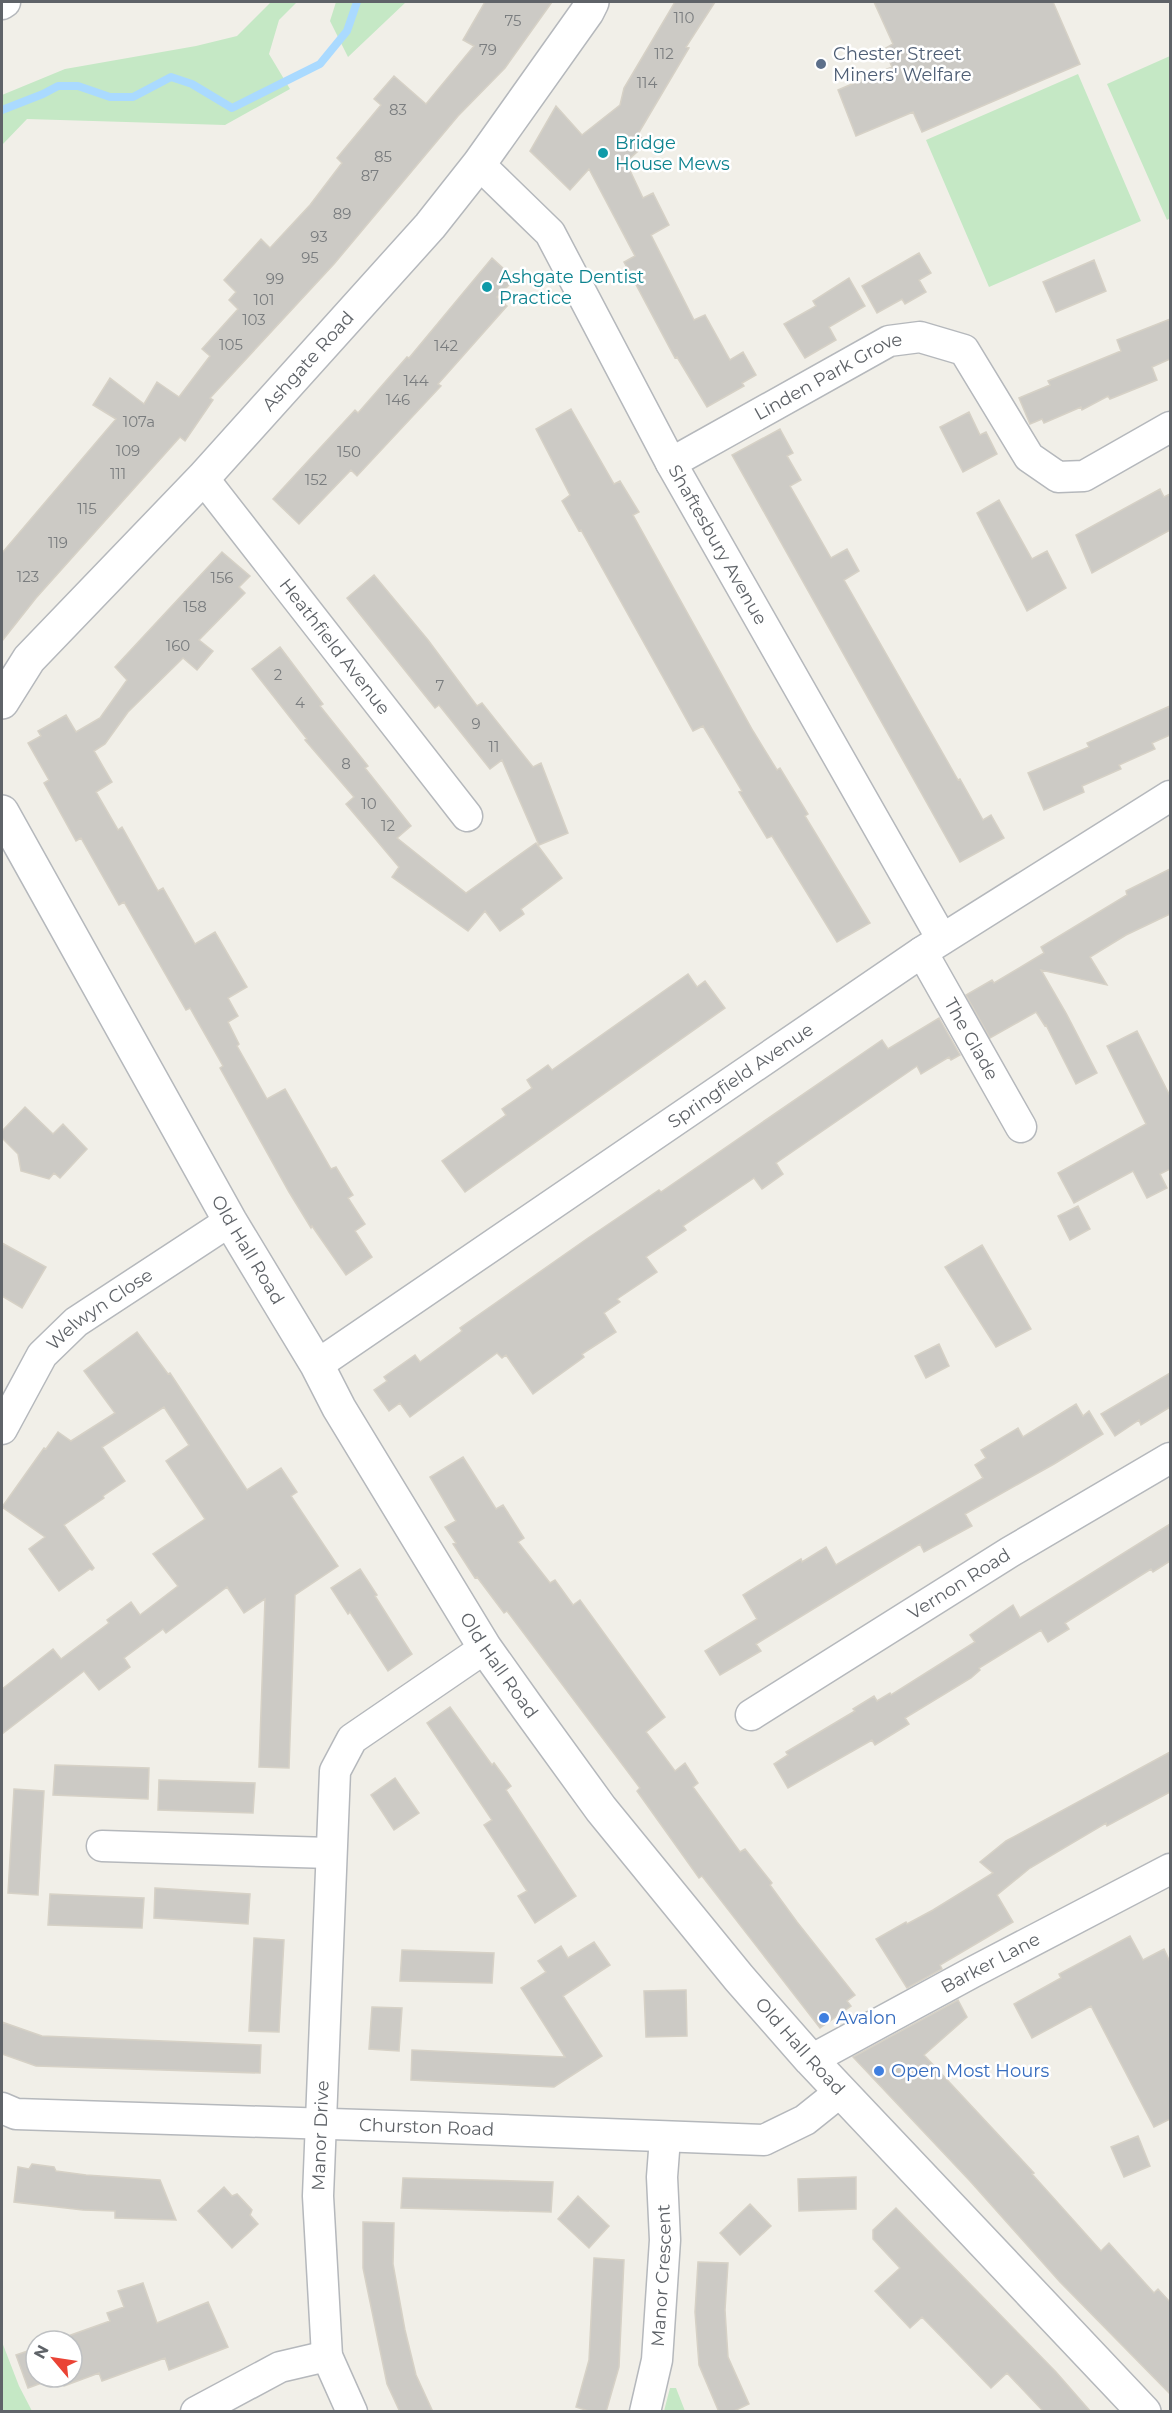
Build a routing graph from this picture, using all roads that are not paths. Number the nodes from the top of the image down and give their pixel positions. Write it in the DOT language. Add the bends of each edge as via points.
graph roads {
  1 [pos="592,2"];
  2 [pos="479,164"];
  3 [pos="1170,427"];
  4 [pos="671,464"];
  5 [pos="203,478"];
  6 [pos="2,702"];
  7 [pos="1170,796"];
  8 [pos="2,812"];
  9 [pos="467,816"];
  10 [pos="932,946"];
  11 [pos="1021,1127"];
  12 [pos="230,1221"];
  13 [pos="317,1365"];
  14 [pos="2,1429"];
  15 [pos="1170,1458"];
  16 [pos="485,1648"];
  17 [pos="751,1715"];
  18 [pos="102,1846"];
  19 [pos="330,1853"];
  20 [pos="1170,1869"];
  21 [pos="811,2060"];
  22 [pos="840,2092"];
  23 [pos="2,2108"];
  24 [pos="321,2125"];
  25 [pos="665,2138"];
  26 [pos="327,2355"];
  27 [pos="196,2412"];
  28 [pos="352,2412"];
  29 [pos="645,2412"];
  30 [pos="1144,2412"];
  1 -- 2 [label="street, Ashgate Road"];
  2 -- 4 [label="street, Shaftesbury Avenue" via="550,233"];
  2 -- 5 [label="street, Ashgate Road" via="430,226"];
  3 -- 4 [label="street, Linden Park Grove" via="1084,476 1058,477 1029,457 964,350 920,337 889,340"];
  4 -- 10 [label="street, Shaftesbury Avenue"];
  5 -- 6 [label="street, Ashgate Road" via="29,659"];
  5 -- 9 [label="street, Heathfield Avenue"];
  7 -- 10 [label="street, Springfield Avenue"];
  8 -- 12 [label="street, Old Hall Road"];
  10 -- 11 [label="street, The Glade"];
  10 -- 13 [label="street, Springfield Avenue"];
  12 -- 13 [label="street, Old Hall Road"];
  12 -- 14 [label="street, Welwyn Close" via="76,1322 42,1355"];
  13 -- 16 [label="street, Old Hall Road"];
  15 -- 17 [label="street, Vernon Road" via="1010,1552"];
  16 -- 19 [label="street, Manor Drive" via="352,1739 335,1771"];
  16 -- 21 [label="street, Old Hall Road" via="601,1809"];
  18 -- 19 [label="street"];
  19 -- 24 [label="street, Manor Drive"];
  20 -- 21 [label="street, Barker Lane"];
  21 -- 22 [label="street, Old Hall Road"];
  22 -- 25 [label="street, Churston Road" via="805,2120 764,2140"];
  22 -- 30 [label="street, Old Hall Road"];
  23 -- 24 [label="street, Churston Road" via="16,2114"];
  24 -- 25 [label="street, Churston Road"];
  24 -- 26 [label="street, Manor Drive" via="318,2196"];
  25 -- 29 [label="street, Manor Crescent" via="665,2240 657,2360"];
  26 -- 27 [label="street" via="280,2367"];
  26 -- 28 [label="street, Manor Drive"];
}
